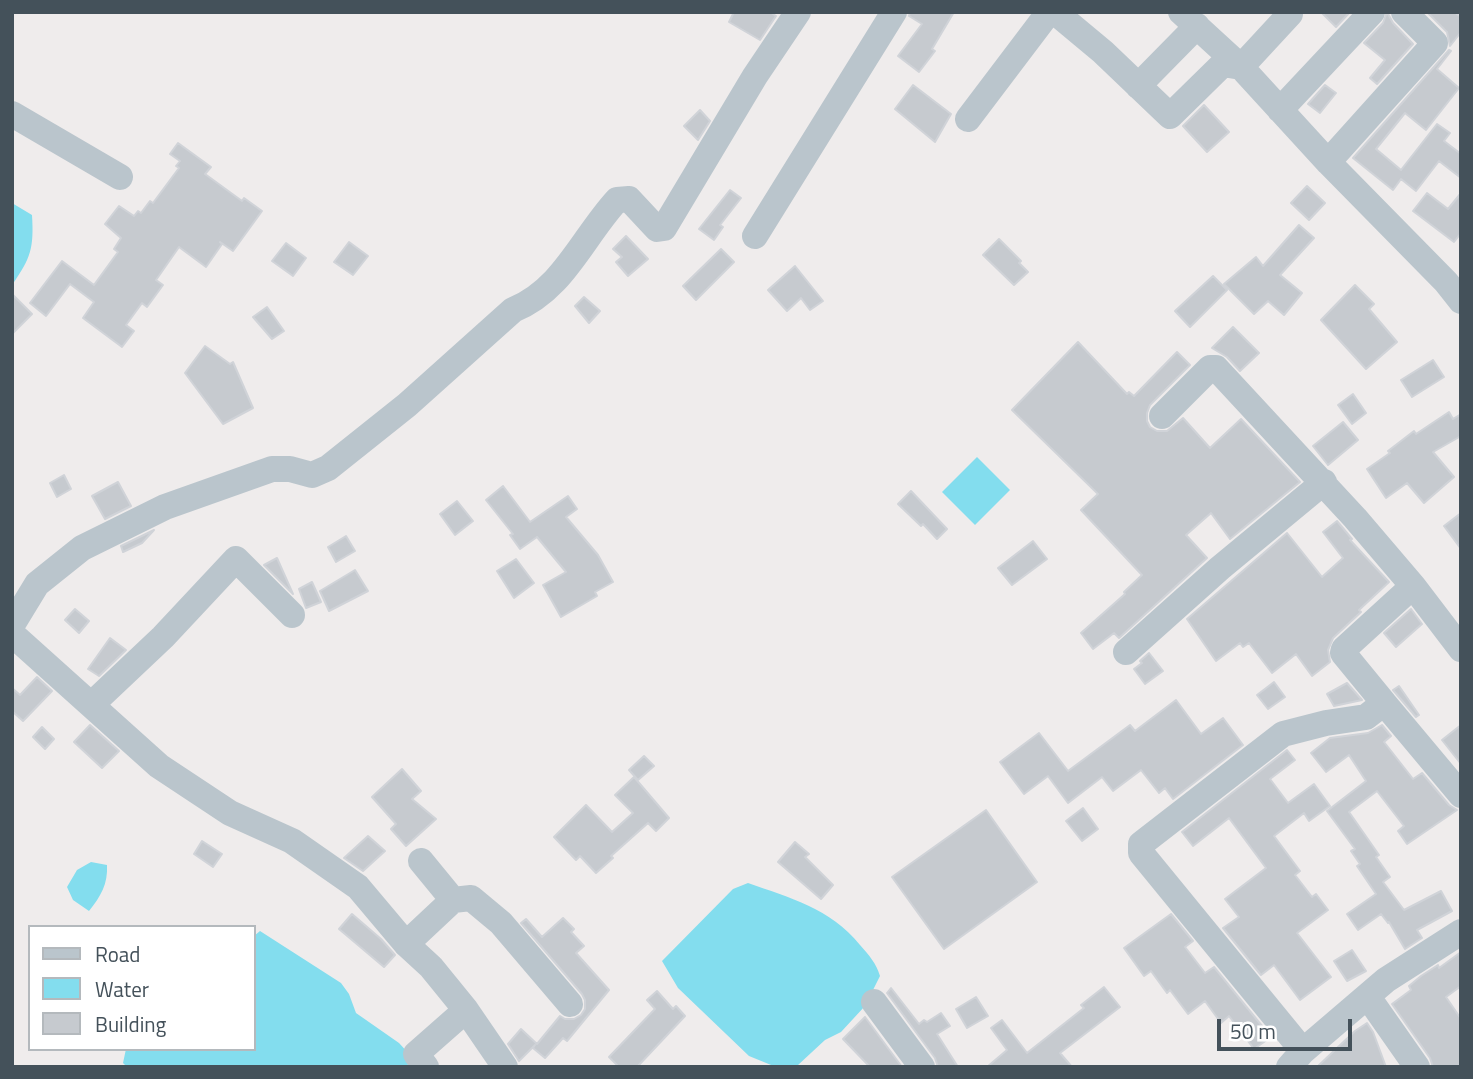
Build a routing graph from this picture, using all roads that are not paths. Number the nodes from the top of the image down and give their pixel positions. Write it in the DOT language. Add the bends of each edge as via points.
graph roads {
  1 [pos="798,12"];
  2 [pos="894,12"];
  3 [pos="1049,12"];
  4 [pos="1055,12"];
  5 [pos="1372,12"];
  6 [pos="1404,12"];
  7 [pos="1290,14"];
  8 [pos="1189,19"];
  9 [pos="1241,67"];
  10 [pos="1138,86"];
  11 [pos="1280,110"];
  12 [pos="12,114"];
  13 [pos="968,119"];
  14 [pos="1328,162"];
  15 [pos="120,177"];
  16 [pos="755,236"];
  17 [pos="1461,301"];
  18 [pos="1162,416"];
  19 [pos="1324,482"];
  20 [pos="1413,586"];
  21 [pos="292,615"];
  22 [pos="12,625"];
  23 [pos="12,634"];
  24 [pos="1461,649"];
  25 [pos="1126,652"];
  26 [pos="1384,703"];
  27 [pos="91,705"];
  28 [pos="1461,794"];
  29 [pos="421,861"];
  30 [pos="453,900"];
  31 [pos="1461,932"];
  32 [pos="406,944"];
  33 [pos="1368,997"];
  34 [pos="874,1002"];
  35 [pos="570,1004"];
  36 [pos="466,1010"];
  37 [pos="1296,1059"];
  38 [pos="426,1067"];
  39 [pos="505,1067"];
  40 [pos="922,1067"];
  41 [pos="1417,1067"];
  1 -- 22 [label="street" via="664,228 657,229 629,199 617,200 544,293 513,310 328,468 312,475 272,469 165,507 82,548 37,584"];
  2 -- 16 [label="street"];
  3 -- 13 [label="street"];
  4 -- 10 [label="street"];
  5 -- 11 [label="street"];
  6 -- 14 [label="street" via="1435,43"];
  7 -- 9 [label="street"];
  8 -- 9 [label="street"];
  8 -- 10 [label="street"];
  9 -- 10 [label="street" via="1223,64 1170,116"];
  9 -- 11 [label="street"];
  11 -- 14 [label="street"];
  12 -- 15 [label="street"];
  14 -- 17 [label="street"];
  18 -- 19 [label="street" via="1210,368 1216,368"];
  19 -- 20 [label="street"];
  19 -- 25 [label="street"];
  20 -- 24 [label="street"];
  20 -- 26 [label="street" via="1343,653"];
  21 -- 27 [label="street" via="236,559"];
  23 -- 27 [label="street"];
  26 -- 28 [label="street"];
  26 -- 37 [label="street" via="1366,717 1283,734 1139,848"];
  27 -- 32 [label="street" via="159,766 230,813 292,841 358,887"];
  29 -- 30 [label="street"];
  30 -- 32 [label="street"];
  30 -- 35 [label="street" via="471,898 501,923"];
  31 -- 33 [label="street" via="1386,980"];
  32 -- 36 [label="street"];
  33 -- 37 [label="street"];
  33 -- 41 [label="street"];
  34 -- 40 [label="street"];
  36 -- 38 [label="street" via="416,1054"];
  36 -- 39 [label="street"];
}
